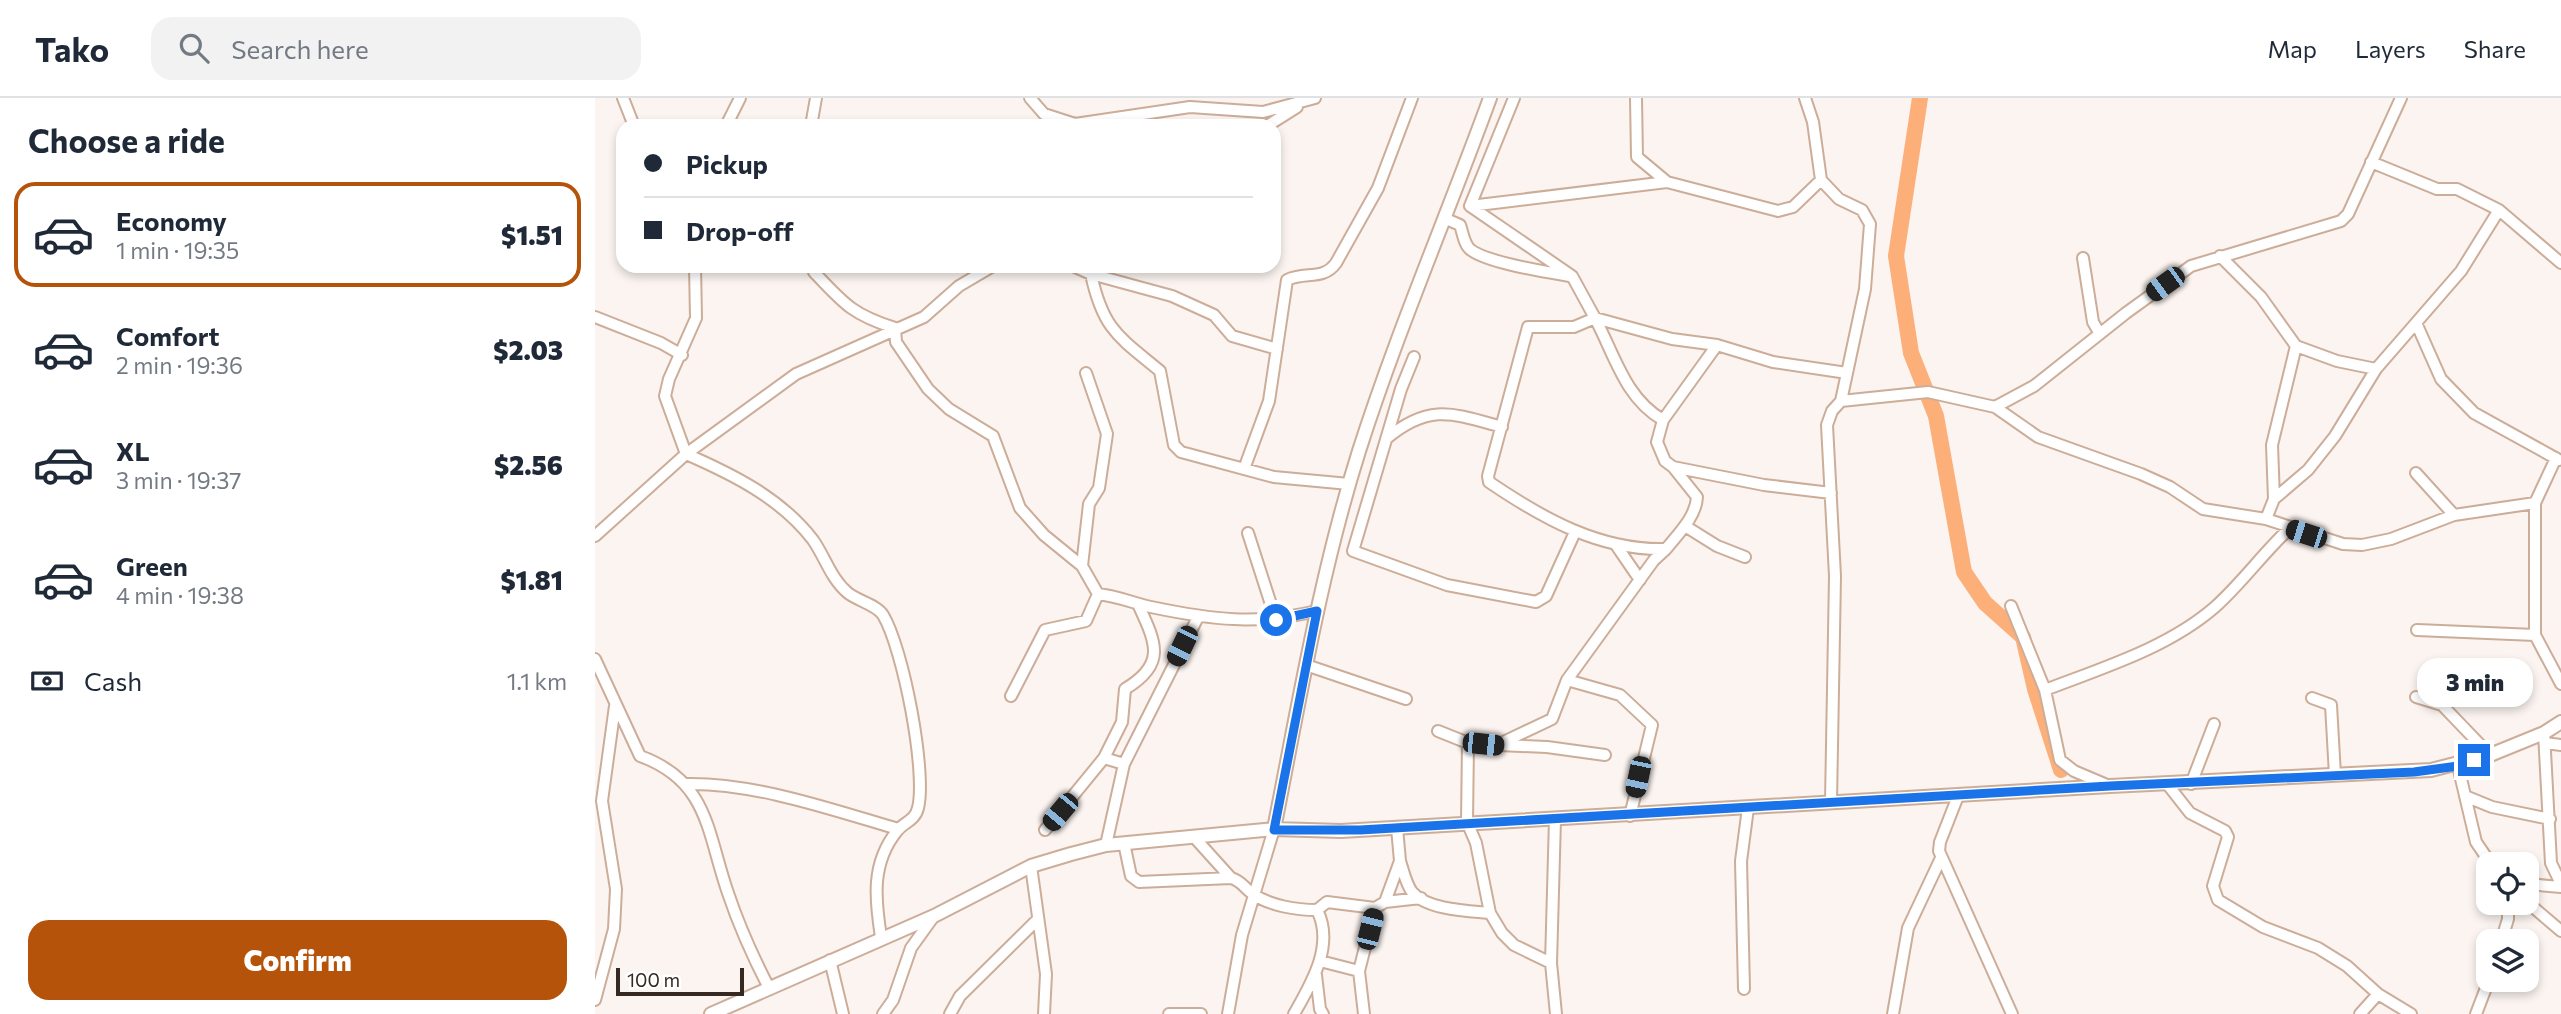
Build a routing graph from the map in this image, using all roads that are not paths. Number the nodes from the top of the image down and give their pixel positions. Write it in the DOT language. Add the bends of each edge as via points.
graph roads {
  1 [pos="623,98"];
  2 [pos="740,98"];
  3 [pos="817,98"];
  4 [pos="1030,98"];
  5 [pos="1313,98"];
  6 [pos="1412,98"];
  7 [pos="1490,98"];
  8 [pos="1514,98"];
  9 [pos="1636,98"];
  10 [pos="1805,98"];
  11 [pos="2401,98"];
  12 [pos="631,119"];
  13 [pos="730,119"];
  14 [pos="812,119"];
  15 [pos="1060,119"];
  16 [pos="1109,119"];
  17 [pos="1278,119"];
  18 [pos="2371,162"];
  19 [pos="1821,180"];
  20 [pos="1667,182"];
  21 [pos="1470,205"];
  22 [pos="2499,210"];
  23 [pos="1445,219"];
  24 [pos="2220,256"];
  25 [pos="2083,258"];
  26 [pos="2561,263"];
  27 [pos="695,273"];
  28 [pos="815,273"];
  29 [pos="981,273"];
  30 [pos="1091,274"];
  31 [pos="1572,276"];
  32 [pos="595,317"];
  33 [pos="1595,318"];
  34 [pos="2417,325"];
  35 [pos="895,328"];
  36 [pos="2100,334"];
  37 [pos="1717,345"];
  38 [pos="2296,346"];
  39 [pos="1277,349"];
  40 [pos="682,355"];
  41 [pos="1414,357"];
  42 [pos="2376,369"];
  43 [pos="1086,373"];
  44 [pos="1847,373"];
  45 [pos="1841,401"];
  46 [pos="1995,407"];
  47 [pos="1663,420"];
  48 [pos="1502,427"];
  49 [pos="1386,439"];
  50 [pos="685,454"];
  51 [pos="2558,460"];
  52 [pos="1674,467"];
  53 [pos="1244,469"];
  54 [pos="2416,473"];
  55 [pos="1351,480"];
  56 [pos="1372,482"];
  57 [pos="1831,493"];
  58 [pos="2274,499"];
  59 [pos="2535,503"];
  60 [pos="2454,516"];
  61 [pos="2266,519"];
  62 [pos="1685,526"];
  63 [pos="2290,528"];
  64 [pos="1248,533"];
  65 [pos="1576,533"];
  66 [pos="595,536"];
  67 [pos="1616,545"];
  68 [pos="1665,549"];
  69 [pos="1745,557"];
  70 [pos="1081,566"];
  71 [pos="1640,580"];
  72 [pos="1098,594"];
  73 [pos="1138,604"];
  74 [pos="2011,606"];
  75 [pos="1317,611"];
  76 [pos="1198,617"];
  77 [pos="1276,620"];
  78 [pos="2417,630"];
  79 [pos="2535,635"];
  80 [pos="595,659"];
  81 [pos="1306,665"];
  82 [pos="1567,680"];
  83 [pos="2561,684"];
  84 [pos="2045,690"];
  85 [pos="1011,696"];
  86 [pos="2416,697"];
  87 [pos="2312,698"];
  88 [pos="1406,699"];
  89 [pos="616,703"];
  90 [pos="2561,722"];
  91 [pos="2214,724"];
  92 [pos="1438,731"];
  93 [pos="2545,738"];
  94 [pos="1468,743"];
  95 [pos="1497,745"];
  96 [pos="2561,746"];
  97 [pos="1605,755"];
  98 [pos="2490,755"];
  99 [pos="1104,758"];
  100 [pos="1124,764"];
  101 [pos="2458,766"];
  102 [pos="2335,775"];
  103 [pos="685,784"];
  104 [pos="2191,784"];
  105 [pos="2168,785"];
  106 [pos="2110,786"];
  107 [pos="1958,796"];
  108 [pos="2465,796"];
  109 [pos="602,801"];
  110 [pos="1831,802"];
  111 [pos="1748,808"];
  112 [pos="595,811"];
  113 [pos="1630,816"];
  114 [pos="1555,819"];
  115 [pos="2550,819"];
  116 [pos="1467,822"];
  117 [pos="1397,828"];
  118 [pos="898,829"];
  119 [pos="1045,830"];
  120 [pos="1274,830"];
  121 [pos="1194,837"];
  122 [pos="1124,843"];
  123 [pos="1106,845"];
  124 [pos="2483,852"];
  125 [pos="1941,858"];
  126 [pos="1400,861"];
  127 [pos="1031,866"];
  128 [pos="1231,878"];
  129 [pos="2539,885"];
  130 [pos="2561,886"];
  131 [pos="1254,895"];
  132 [pos="1421,898"];
  133 [pos="1380,905"];
  134 [pos="1317,910"];
  135 [pos="2539,913"];
  136 [pos="1490,914"];
  137 [pos="934,916"];
  138 [pos="1037,920"];
  139 [pos="2561,932"];
  140 [pos="881,937"];
  141 [pos="830,960"];
  142 [pos="1320,961"];
  143 [pos="1551,962"];
  144 [pos="1359,971"];
  145 [pos="1316,975"];
  146 [pos="769,988"];
  147 [pos="1744,989"];
  148 [pos="2484,992"];
  149 [pos="2378,994"];
  150 [pos="595,1000"];
  151 [pos="1364,1011"];
  152 [pos="711,1014"];
  153 [pos="843,1014"];
  154 [pos="883,1014"];
  155 [pos="950,1014"];
  156 [pos="1044,1014"];
  157 [pos="1169,1014"];
  158 [pos="1201,1014"];
  159 [pos="1229,1014"];
  160 [pos="1294,1014"];
  161 [pos="1323,1014"];
  162 [pos="1354,1014"];
  163 [pos="1556,1014"];
  164 [pos="1893,1014"];
  165 [pos="2012,1014"];
  166 [pos="2360,1014"];
  167 [pos="2411,1014"];
  168 [pos="2476,1014"];
  1 -- 12 [label="street"];
  2 -- 13 [label="street"];
  3 -- 14 [label="street"];
  4 -- 15 [label="street" via="1044,114"];
  5 -- 16 [label="street" via="1263,112 1190,107"];
  5 -- 17 [label="street"];
  6 -- 39 [label="street" via="1378,188 1336,263 1322,275 1287,280"];
  7 -- 23 [label="street"];
  8 -- 21 [label="street"];
  9 -- 20 [label="street" via="1637,157"];
  10 -- 19 [label="street"];
  11 -- 18 [label="street"];
  18 -- 22 [label="street" via="2431,187 2457,189"];
  18 -- 24 [label="street" via="2341,221"];
  19 -- 20 [label="street" via="1793,207 1778,211"];
  19 -- 44 [label="street" via="1839,199 1862,211 1870,224 1863,300"];
  20 -- 21 [label="street"];
  21 -- 31 [label="street"];
  22 -- 26 [label="street"];
  22 -- 34 [label="street" via="2461,271"];
  23 -- 31 [label="street" via="1460,225 1467,245 1476,253"];
  23 -- 55 [label="street" via="1389,364"];
  24 -- 36 [label="street" via="2191,266"];
  24 -- 38 [label="street" via="2261,298"];
  25 -- 36 [label="street" via="2093,322"];
  27 -- 40 [label="street" via="696,318 681,347"];
  28 -- 35 [label="street" via="848,308"];
  29 -- 35 [label="street" via="924,317"];
  30 -- 39 [label="street" via="1172,296 1214,315 1233,336"];
  30 -- 53 [label="street" via="1096,297 1114,333 1160,371 1174,445 1192,457"];
  31 -- 33 [label="street"];
  32 -- 40 [label="street"];
  33 -- 37 [label="street" via="1672,339"];
  33 -- 47 [label="street" via="1630,391 1645,409"];
  33 -- 48 [label="street" via="1574,327 1528,327"];
  34 -- 42 [label="street"];
  34 -- 51 [label="street" via="2441,379 2474,413"];
  35 -- 50 [label="street" via="796,374"];
  35 -- 70 [label="street" via="896,342 928,389 993,436 1028,519"];
  36 -- 46 [label="street" via="2034,386"];
  37 -- 44 [label="street" via="1773,362"];
  37 -- 47 [label="street"];
  38 -- 42 [label="street"];
  38 -- 58 [label="street" via="2272,445"];
  39 -- 53 [label="street" via="1269,401"];
  40 -- 50 [label="street" via="665,396"];
  41 -- 49 [label="street"];
  42 -- 58 [label="street" via="2335,436 2308,470"];
  43 -- 70 [label="street" via="1107,434 1099,488 1089,504"];
  44 -- 45 [label="street"];
  45 -- 46 [label="street" via="1928,392"];
  45 -- 57 [label="street" via="1827,425"];
  46 -- 61 [label="street" via="2038,437 2141,474 2203,509"];
  47 -- 52 [label="street" via="1657,442 1665,461"];
  48 -- 49 [label="street" via="1426,413"];
  48 -- 65 [label="street" via="1489,482"];
  49 -- 56 [label="street"];
  50 -- 66 [label="street"];
  50 -- 118 [label="street" via="761,493 813,540 847,592 883,615 904,677 920,789 912,821"];
  51 -- 59 [label="street"];
  52 -- 57 [label="street"];
  52 -- 62 [label="street" via="1697,496"];
  53 -- 55 [label="street" via="1274,477"];
  54 -- 60 [label="street"];
  55 -- 56 [label="street"];
  55 -- 75 [label="street"];
  56 -- 65 [label="street" via="1353,551 1447,585 1541,601"];
  57 -- 110 [label="street" via="1835,576"];
  58 -- 61 [label="street"];
  59 -- 60 [label="street"];
  59 -- 79 [label="street"];
  60 -- 63 [label="street" via="2362,545"];
  61 -- 63 [label="street"];
  62 -- 68 [label="street"];
  62 -- 69 [label="street"];
  63 -- 84 [label="street" via="2204,615 2125,659"];
  64 -- 77 [label="street"];
  65 -- 67 [label="street"];
  67 -- 68 [label="street"];
  67 -- 71 [label="street"];
  68 -- 71 [label="street"];
  70 -- 72 [label="street"];
  71 -- 82 [label="street"];
  72 -- 73 [label="street"];
  72 -- 85 [label="street" via="1086,621 1045,629"];
  73 -- 76 [label="street"];
  73 -- 99 [label="street" via="1149,629 1153,665 1146,676 1125,689 1122,722"];
  74 -- 84 [label="street"];
  75 -- 77 [label="street"];
  75 -- 81 [label="street"];
  76 -- 77 [label="street"];
  76 -- 100 [label="street"];
  78 -- 79 [label="street"];
  79 -- 83 [label="street"];
  80 -- 89 [label="street"];
  81 -- 88 [label="street"];
  81 -- 120 [label="street"];
  82 -- 95 [label="street" via="1552,719"];
  82 -- 113 [label="street" via="1620,695 1651,725"];
  84 -- 106 [label="street" via="2060,760"];
  86 -- 98 [label="street" via="2442,705"];
  87 -- 102 [label="street" via="2331,705"];
  89 -- 103 [label="street" via="639,756 663,765"];
  89 -- 109 [label="street"];
  90 -- 93 [label="street"];
  91 -- 104 [label="street"];
  92 -- 94 [label="street"];
  93 -- 96 [label="street"];
  93 -- 98 [label="street"];
  93 -- 115 [label="street"];
  94 -- 95 [label="street"];
  94 -- 116 [label="street"];
  95 -- 97 [label="street"];
  98 -- 101 [label="street"];
  99 -- 100 [label="street"];
  99 -- 119 [label="street"];
  100 -- 123 [label="street"];
  101 -- 102 [label="street"];
  101 -- 108 [label="street"];
  102 -- 104 [label="street"];
  103 -- 118 [label="street" via="710,783"];
  103 -- 146 [label="street" via="706,818 728,894"];
  104 -- 105 [label="street"];
  105 -- 106 [label="street"];
  105 -- 149 [label="street" via="2190,813 2228,837 2213,886 2218,900 2263,927 2318,948"];
  106 -- 107 [label="street"];
  107 -- 110 [label="street"];
  107 -- 125 [label="street" via="1940,842"];
  108 -- 115 [label="street" via="2492,807"];
  108 -- 124 [label="street"];
  109 -- 112 [label="street"];
  109 -- 150 [label="street" via="616,889 614,929"];
  110 -- 111 [label="street"];
  111 -- 113 [label="street"];
  111 -- 147 [label="street" via="1741,861"];
  113 -- 114 [label="street"];
  114 -- 116 [label="street"];
  114 -- 143 [label="street"];
  115 -- 130 [label="street" via="2551,863"];
  116 -- 117 [label="street"];
  116 -- 136 [label="street" via="1476,843"];
  117 -- 120 [label="street"];
  117 -- 126 [label="street"];
  118 -- 140 [label="street" via="883,852 876,880"];
  120 -- 121 [label="street"];
  120 -- 131 [label="street"];
  121 -- 122 [label="street"];
  121 -- 128 [label="street"];
  122 -- 123 [label="street"];
  122 -- 128 [label="street" via="1131,876 1139,882"];
  123 -- 127 [label="street"];
  125 -- 164 [label="street" via="1908,928"];
  125 -- 165 [label="street"];
  126 -- 132 [label="street" via="1412,892"];
  126 -- 133 [label="street"];
  127 -- 137 [label="street"];
  127 -- 138 [label="street"];
  128 -- 131 [label="street"];
  129 -- 130 [label="street"];
  131 -- 134 [label="street" via="1296,909"];
  131 -- 159 [label="street" via="1242,935"];
  132 -- 133 [label="street"];
  132 -- 136 [label="street" via="1445,909"];
  133 -- 134 [label="street" via="1327,902"];
  133 -- 144 [label="street"];
  134 -- 142 [label="street" via="1322,928"];
  135 -- 139 [label="street"];
  136 -- 143 [label="street" via="1514,945"];
  137 -- 140 [label="street"];
  137 -- 154 [label="street" via="911,948 893,1000"];
  138 -- 155 [label="street" via="960,996"];
  138 -- 156 [label="street" via="1046,974"];
  140 -- 141 [label="street"];
  141 -- 146 [label="street"];
  141 -- 153 [label="street"];
  142 -- 144 [label="street"];
  142 -- 145 [label="street"];
  143 -- 163 [label="street"];
  144 -- 151 [label="street"];
  145 -- 160 [label="street"];
  145 -- 161 [label="street"];
  146 -- 152 [label="street"];
  148 -- 168 [label="street"];
  149 -- 166 [label="street"];
  149 -- 167 [label="street"];
  151 -- 162 [label="street"];
  157 -- 158 [label="street"];
}
